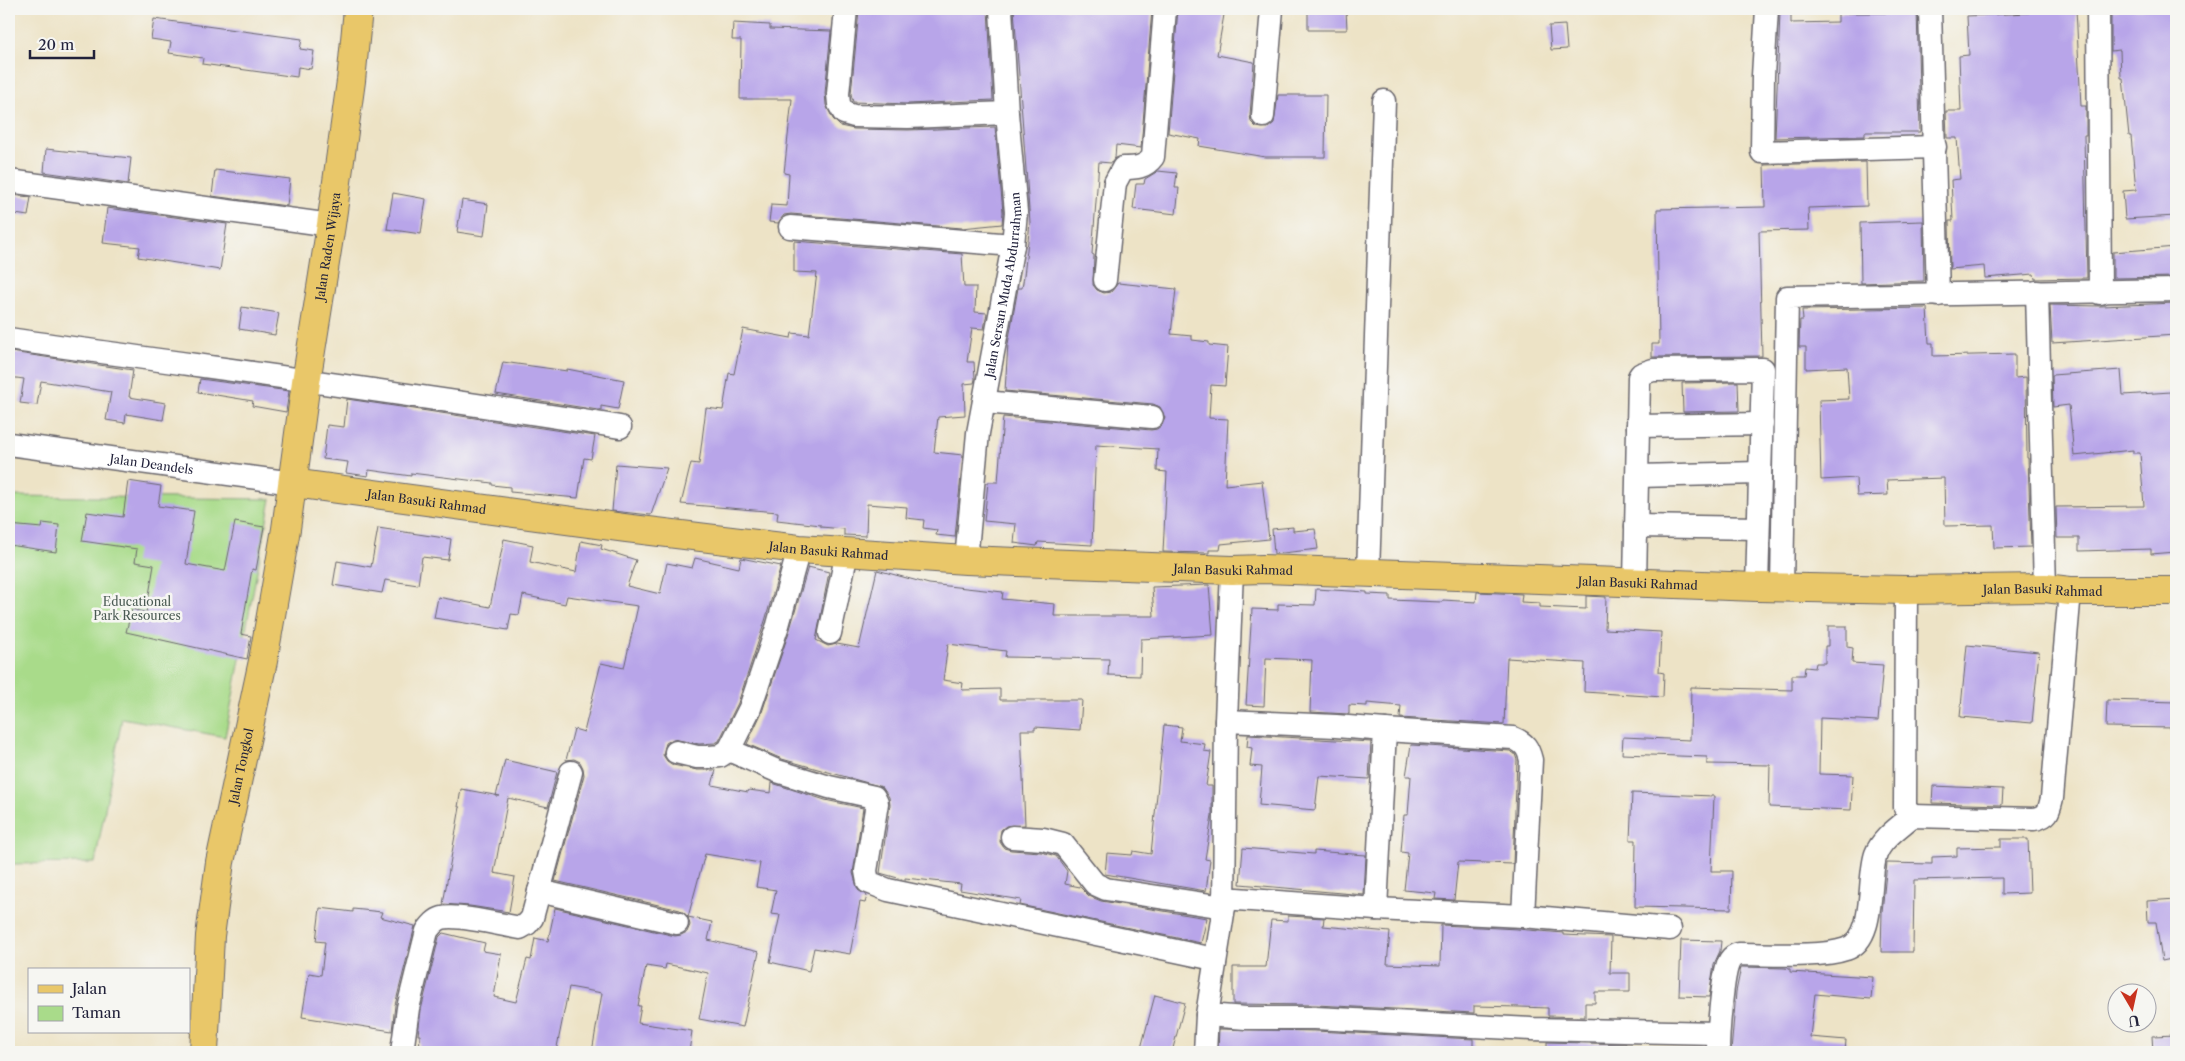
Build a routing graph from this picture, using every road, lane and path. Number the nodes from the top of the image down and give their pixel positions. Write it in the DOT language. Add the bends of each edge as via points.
graph roads {
  1 [pos="358,9"];
  2 [pos="846,9"];
  3 [pos="1001,9"];
  4 [pos="1166,9"];
  5 [pos="1272,9"];
  6 [pos="1767,9"];
  7 [pos="1930,9"];
  8 [pos="2098,9"];
  9 [pos="1384,101"];
  10 [pos="1007,113"];
  11 [pos="1263,116"];
  12 [pos="1935,147"];
  13 [pos="9,181"];
  14 [pos="331,225"];
  15 [pos="790,227"];
  16 [pos="1013,246"];
  17 [pos="1104,280"];
  18 [pos="2176,290"];
  19 [pos="2037,292"];
  20 [pos="2100,293"];
  21 [pos="1938,295"];
  22 [pos="9,339"];
  23 [pos="306,382"];
  24 [pos="984,402"];
  25 [pos="1152,417"];
  26 [pos="1762,424"];
  27 [pos="1638,426"];
  28 [pos="620,427"];
  29 [pos="9,444"];
  30 [pos="1759,473"];
  31 [pos="1638,476"];
  32 [pos="293,483"];
  33 [pos="1636,526"];
  34 [pos="1758,528"];
  35 [pos="798,549"];
  36 [pos="847,552"];
  37 [pos="966,560"];
  38 [pos="1232,570"];
  39 [pos="1368,573"];
  40 [pos="1635,583"];
  41 [pos="1770,587"];
  42 [pos="1906,590"];
  43 [pos="2058,590"];
  44 [pos="2176,592"];
  45 [pos="830,633"];
  46 [pos="1226,721"];
  47 [pos="1385,730"];
  48 [pos="729,750"];
  49 [pos="676,752"];
  50 [pos="571,772"];
  51 [pos="1912,816"];
  52 [pos="1012,837"];
  53 [pos="539,890"];
  54 [pos="1223,902"];
  55 [pos="1376,909"];
  56 [pos="1523,916"];
  57 [pos="677,922"];
  58 [pos="1670,929"];
  59 [pos="1214,959"];
  60 [pos="1207,1016"];
  61 [pos="1718,1042"];
  62 [pos="204,1052"];
  63 [pos="402,1052"];
  64 [pos="1205,1052"];
  1 -- 14 [label="main road, Jalan Raden Wijaya"];
  2 -- 10 [label="street" via="838,94 844,113 908,117"];
  3 -- 10 [label="street, Jalan Sersan Muda Abdurrahman"];
  4 -- 17 [label="street" via="1152,157 1139,168 1123,168 1118,174"];
  5 -- 11 [label="street"];
  6 -- 12 [label="street" via="1762,152"];
  7 -- 12 [label="street"];
  8 -- 20 [label="street"];
  9 -- 39 [label="street"];
  10 -- 16 [label="street, Jalan Sersan Muda Abdurrahman" via="1016,212"];
  12 -- 21 [label="street"];
  13 -- 14 [label="street"];
  14 -- 23 [label="main road, Jalan Raden Wijaya"];
  15 -- 16 [label="street"];
  16 -- 24 [label="street, Jalan Sersan Muda Abdurrahman"];
  18 -- 20 [label="street"];
  19 -- 20 [label="street"];
  19 -- 21 [label="street"];
  19 -- 43 [label="street"];
  21 -- 41 [label="street" via="1787,297"];
  22 -- 23 [label="street"];
  23 -- 28 [label="street"];
  23 -- 32 [label="main road, Jalan Raden Wijaya"];
  24 -- 25 [label="street"];
  24 -- 37 [label="street, Jalan Sersan Muda Abdurrahman"];
  26 -- 27 [label="street"];
  26 -- 27 [label="street" via="1763,370 1653,370 1639,377"];
  26 -- 30 [label="street"];
  27 -- 31 [label="street"];
  29 -- 32 [label="street, Jalan Deandels"];
  30 -- 31 [label="street"];
  30 -- 34 [label="street"];
  31 -- 33 [label="street"];
  32 -- 35 [label="main road, Jalan Basuki Rahmad"];
  32 -- 62 [label="main road, Jalan Tongkol" via="260,672 220,862 210,936"];
  33 -- 34 [label="street"];
  33 -- 40 [label="street"];
  34 -- 41 [label="street"];
  35 -- 36 [label="main road, Jalan Basuki Rahmad"];
  35 -- 48 [label="street" via="778,625 750,708"];
  36 -- 37 [label="main road, Jalan Basuki Rahmad"];
  36 -- 45 [label="street"];
  37 -- 38 [label="main road, Jalan Basuki Rahmad"];
  38 -- 39 [label="main road, Jalan Basuki Rahmad"];
  38 -- 46 [label="street"];
  39 -- 40 [label="main road, Jalan Basuki Rahmad"];
  40 -- 41 [label="main road, Jalan Basuki Rahmad"];
  41 -- 42 [label="main road, Jalan Basuki Rahmad"];
  42 -- 43 [label="main road, Jalan Basuki Rahmad"];
  42 -- 51 [label="street" via="1905,808"];
  43 -- 44 [label="main road, Jalan Basuki Rahmad"];
  43 -- 51 [label="street" via="2052,798 2048,814 2034,819"];
  46 -- 47 [label="street"];
  46 -- 54 [label="street"];
  47 -- 55 [label="street"];
  47 -- 56 [label="street" via="1513,738 1528,749 1531,760"];
  48 -- 49 [label="street" via="710,758"];
  48 -- 59 [label="street" via="776,771 874,797 877,803 866,871 868,882 873,885 1030,922"];
  50 -- 53 [label="street"];
  51 -- 61 [label="street" via="1885,839 1876,853 1865,926 1859,939 1849,948 1833,953 1735,955 1728,965"];
  52 -- 54 [label="street" via="1063,844 1095,884 1106,889"];
  53 -- 57 [label="street"];
  53 -- 63 [label="street" via="532,918 520,928 454,918 441,918 432,924 427,931 408,1008"];
  54 -- 55 [label="street"];
  54 -- 59 [label="street"];
  55 -- 56 [label="street"];
  56 -- 58 [label="street"];
  59 -- 60 [label="street"];
  60 -- 61 [label="street" via="1531,1028"];
  60 -- 64 [label="street"];
}
